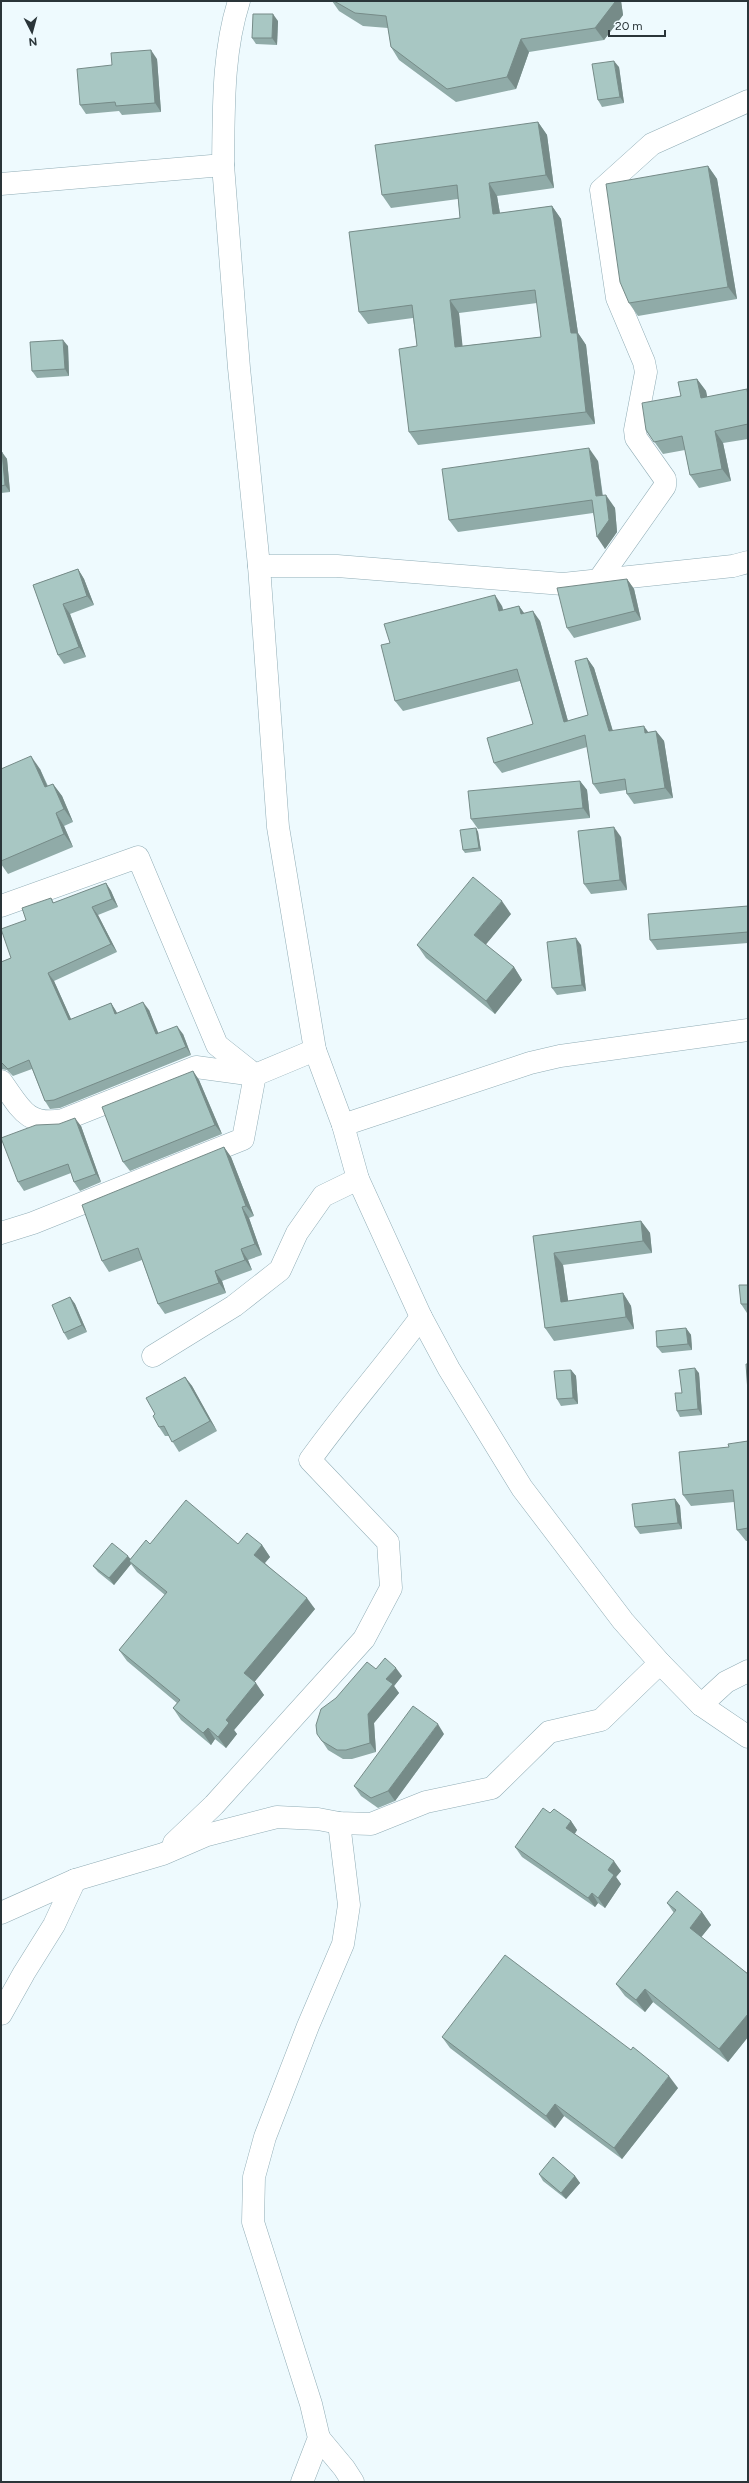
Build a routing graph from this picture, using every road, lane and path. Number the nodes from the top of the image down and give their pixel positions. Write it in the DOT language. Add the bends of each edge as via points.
graph roads {
  1 [pos="239,1"];
  2 [pos="748,100"];
  3 [pos="223,165"];
  4 [pos="1,184"];
  5 [pos="748,562"];
  6 [pos="259,566"];
  7 [pos="598,581"];
  8 [pos="1,906"];
  9 [pos="748,1030"];
  10 [pos="315,1050"];
  11 [pos="255,1075"];
  12 [pos="1,1081"];
  13 [pos="343,1125"];
  14 [pos="358,1179"];
  15 [pos="1,1233"];
  16 [pos="421,1317"];
  17 [pos="153,1356"];
  18 [pos="660,1663"];
  19 [pos="748,1671"];
  20 [pos="701,1705"];
  21 [pos="748,1737"];
  22 [pos="339,1824"];
  23 [pos="163,1854"];
  24 [pos="75,1880"];
  25 [pos="1,1913"];
  26 [pos="1,2014"];
  27 [pos="319,2438"];
  28 [pos="302,2482"];
  29 [pos="354,2482"];
  1 -- 3 [label="street" via="230,41 225,86"];
  2 -- 7 [label="street" via="652,144 601,190 617,298 646,372 635,430 636,438 665,479 665,486"];
  3 -- 4 [label="street"];
  3 -- 6 [label="street" via="239,368"];
  5 -- 7 [label="street" via="733,566"];
  6 -- 7 [label="street" via="337,566 563,584"];
  6 -- 10 [label="street" via="278,827"];
  8 -- 11 [label="street" via="138,857 217,1045"];
  9 -- 13 [label="street" via="560,1056 530,1063"];
  10 -- 11 [label="street"];
  10 -- 13 [label="street"];
  11 -- 12 [label="street" via="196,1067 63,1120 46,1124 27,1116"];
  11 -- 15 [label="street" via="243,1139 33,1223"];
  13 -- 14 [label="street"];
  14 -- 16 [label="street"];
  14 -- 17 [label="street" via="323,1196 297,1233 280,1270 234,1306"];
  16 -- 18 [label="street" via="449,1369 522,1488 623,1622"];
  16 -- 23 [label="street" via="391,1358 336,1423 310,1460 388,1542 391,1588 374,1624 316,1694 214,1805"];
  18 -- 20 [label="street"];
  18 -- 22 [label="street" via="601,1720 549,1732 492,1788 426,1802 371,1824"];
  19 -- 20 [label="street" via="726,1682"];
  20 -- 21 [label="street"];
  22 -- 23 [label="street" via="318,1819 277,1817 207,1835"];
  22 -- 27 [label="street" via="349,1905 343,1944 264,2137 254,2177 252,2199 252,2222 311,2404"];
  23 -- 24 [label="street"];
  24 -- 25 [label="street"];
  24 -- 26 [label="street" via="54,1925"];
  27 -- 28 [label="street"];
  27 -- 29 [label="street"];
}
